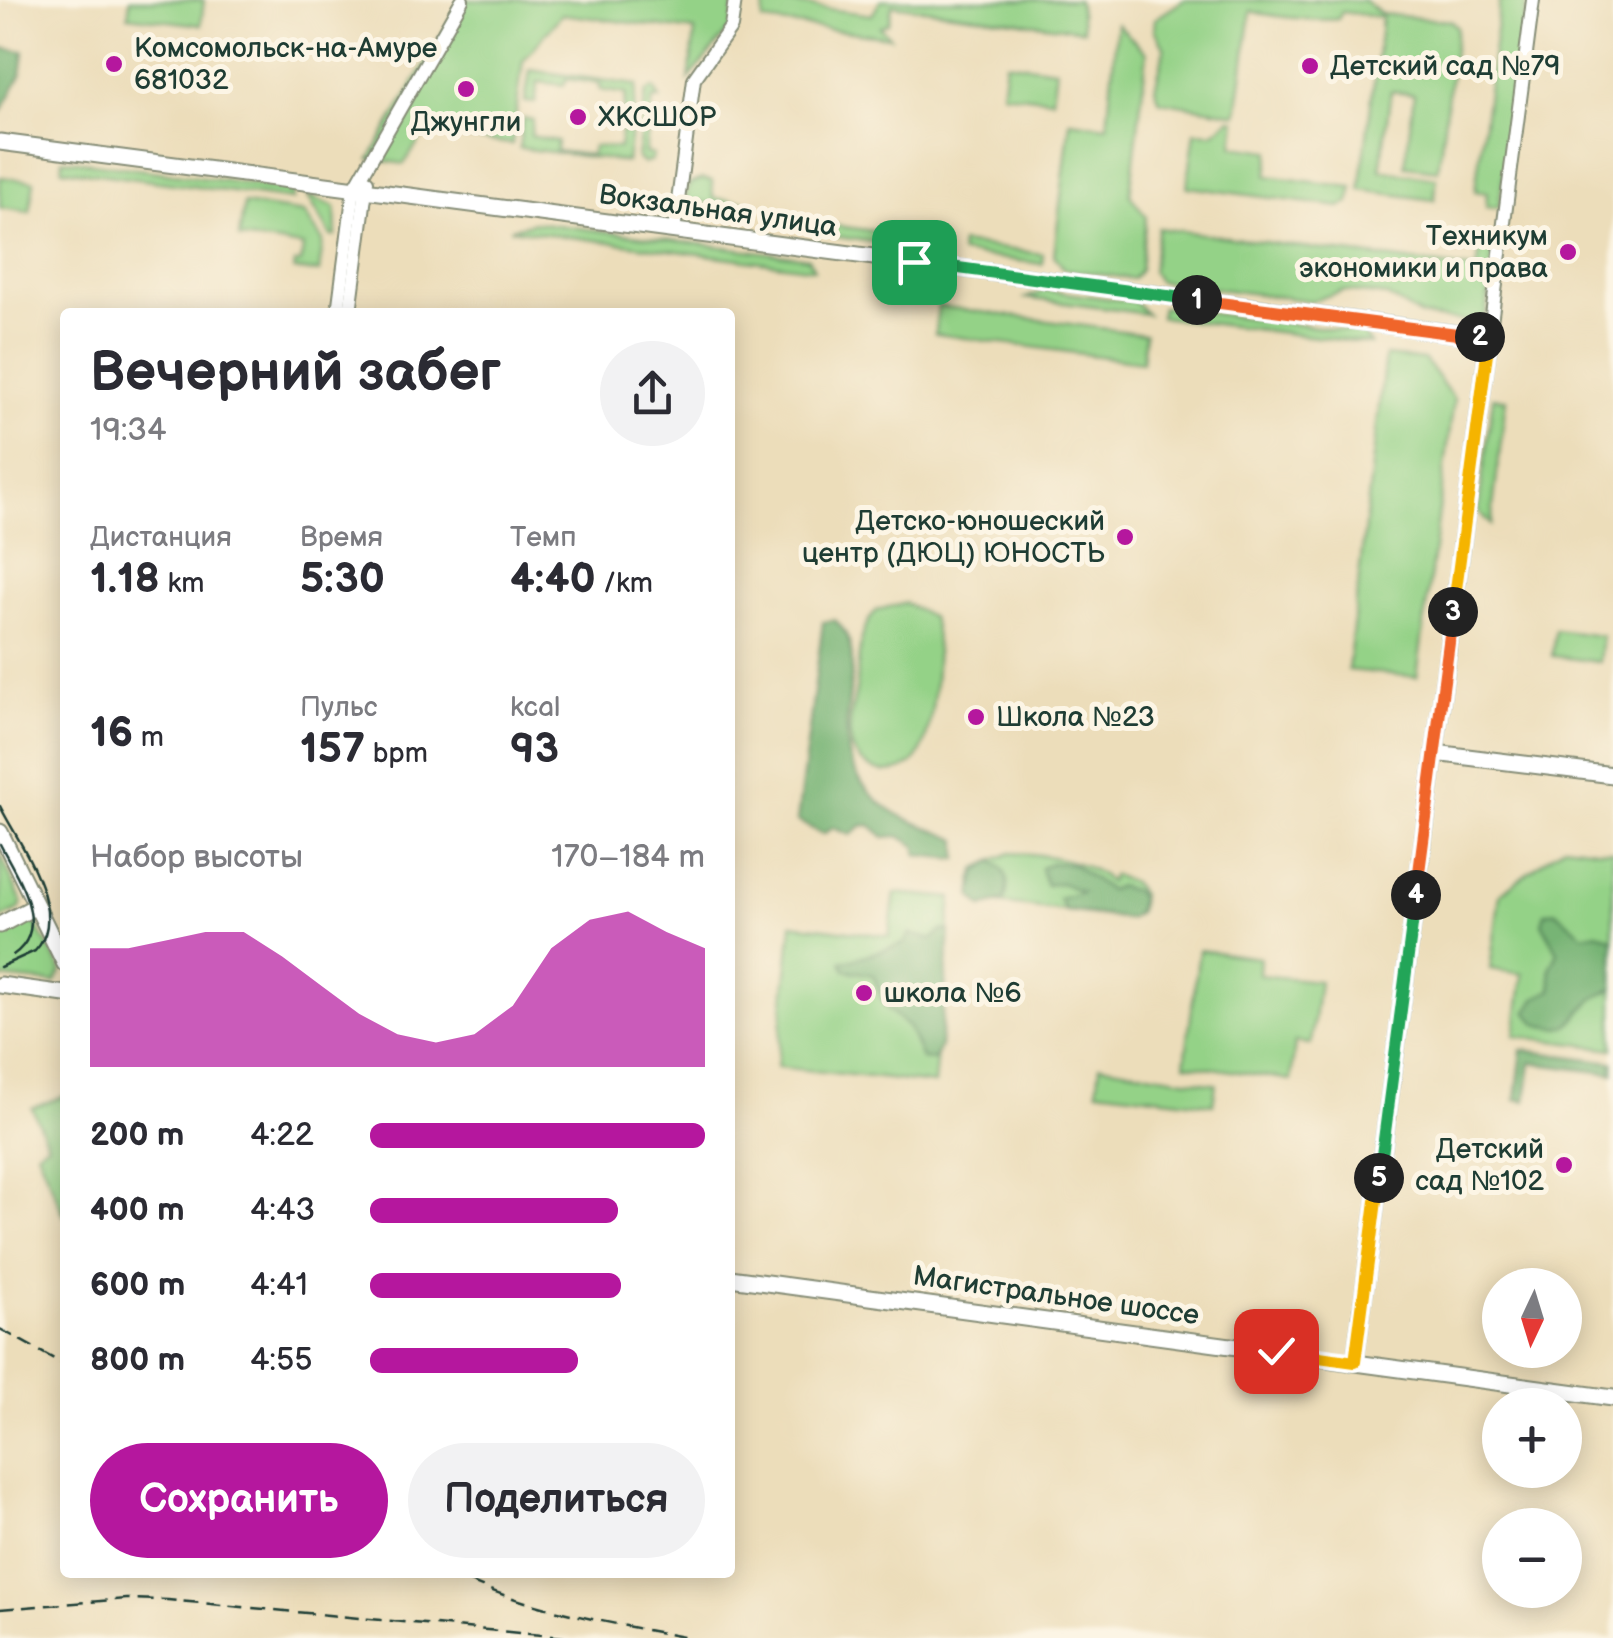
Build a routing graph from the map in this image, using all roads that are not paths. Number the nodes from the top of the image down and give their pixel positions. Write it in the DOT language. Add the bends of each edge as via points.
graph roads {
  1 [pos="462,0"];
  2 [pos="735,0"];
  3 [pos="1533,0"];
  4 [pos="0,142"];
  5 [pos="360,189"];
  6 [pos="674,231"];
  7 [pos="339,308"];
  8 [pos="350,308"];
  9 [pos="1489,338"];
  10 [pos="1435,753"];
  11 [pos="1613,775"];
  12 [pos="0,832"];
  13 [pos="36,906"];
  14 [pos="0,925"];
  15 [pos="60,954"];
  16 [pos="0,985"];
  17 [pos="60,993"];
  18 [pos="735,1279"];
  19 [pos="1355,1362"];
  20 [pos="1613,1398"];
  1 -- 5 [label="street" via="370,159"];
  2 -- 6 [label="street" via="731,28 694,79"];
  3 -- 9 [label="street"];
  4 -- 5 [label="main road, Вокзальная улица"];
  5 -- 6 [label="main road, Вокзальная улица"];
  5 -- 7 [label="street"];
  5 -- 8 [label="street"];
  6 -- 9 [label="main road, Вокзальная улица"];
  9 -- 10 [label="main road"];
  10 -- 11 [label="main road"];
  10 -- 19 [label="main road"];
  12 -- 13 [label="main road"];
  13 -- 14 [label="main road"];
  13 -- 15 [label="main road"];
  16 -- 17 [label="main road"];
  18 -- 19 [label="main road, Магистральное шоссе"];
  19 -- 20 [label="main road, Магистральное шоссе"];
}
